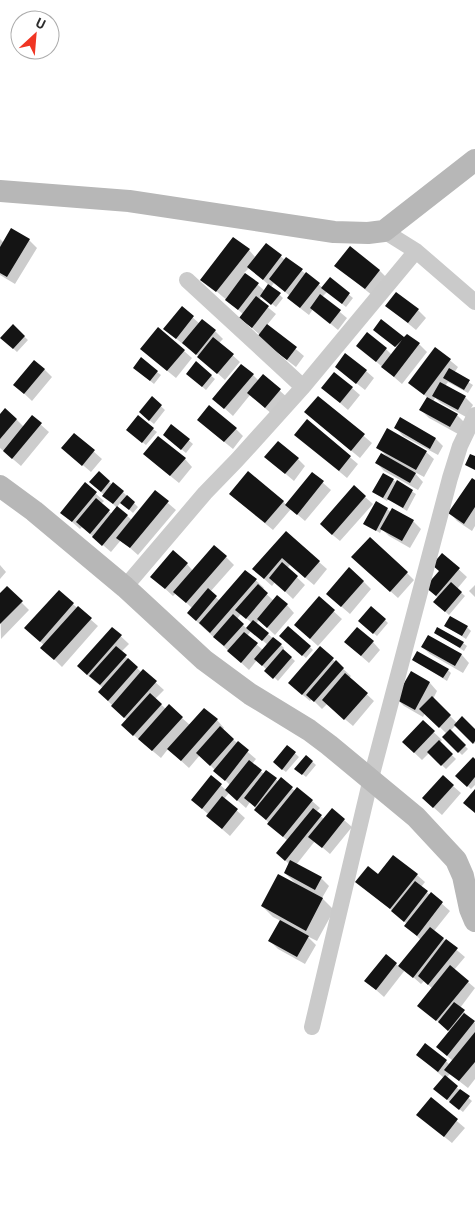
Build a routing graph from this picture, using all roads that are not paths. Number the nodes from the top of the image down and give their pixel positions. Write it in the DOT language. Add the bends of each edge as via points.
graph roads {
  1 [pos="475,160"];
  2 [pos="0,191"];
  3 [pos="384,231"];
  4 [pos="416,251"];
  5 [pos="188,280"];
  6 [pos="475,302"];
  7 [pos="302,387"];
  8 [pos="475,415"];
  9 [pos="0,486"];
  10 [pos="125,587"];
  11 [pos="371,778"];
  12 [pos="475,921"];
  13 [pos="312,1027"];
  1 -- 3 [label="street"];
  2 -- 3 [label="street" via="129,201 334,232"];
  3 -- 4 [label="street"];
  4 -- 6 [label="street"];
  4 -- 7 [label="street"];
  5 -- 7 [label="street"];
  7 -- 10 [label="street"];
  8 -- 11 [label="street" via="460,446 450,478"];
  9 -- 10 [label="street"];
  10 -- 11 [label="street" via="204,660 250,694 309,730"];
  11 -- 12 [label="street" via="416,817 456,860"];
  11 -- 13 [label="street"];
}
